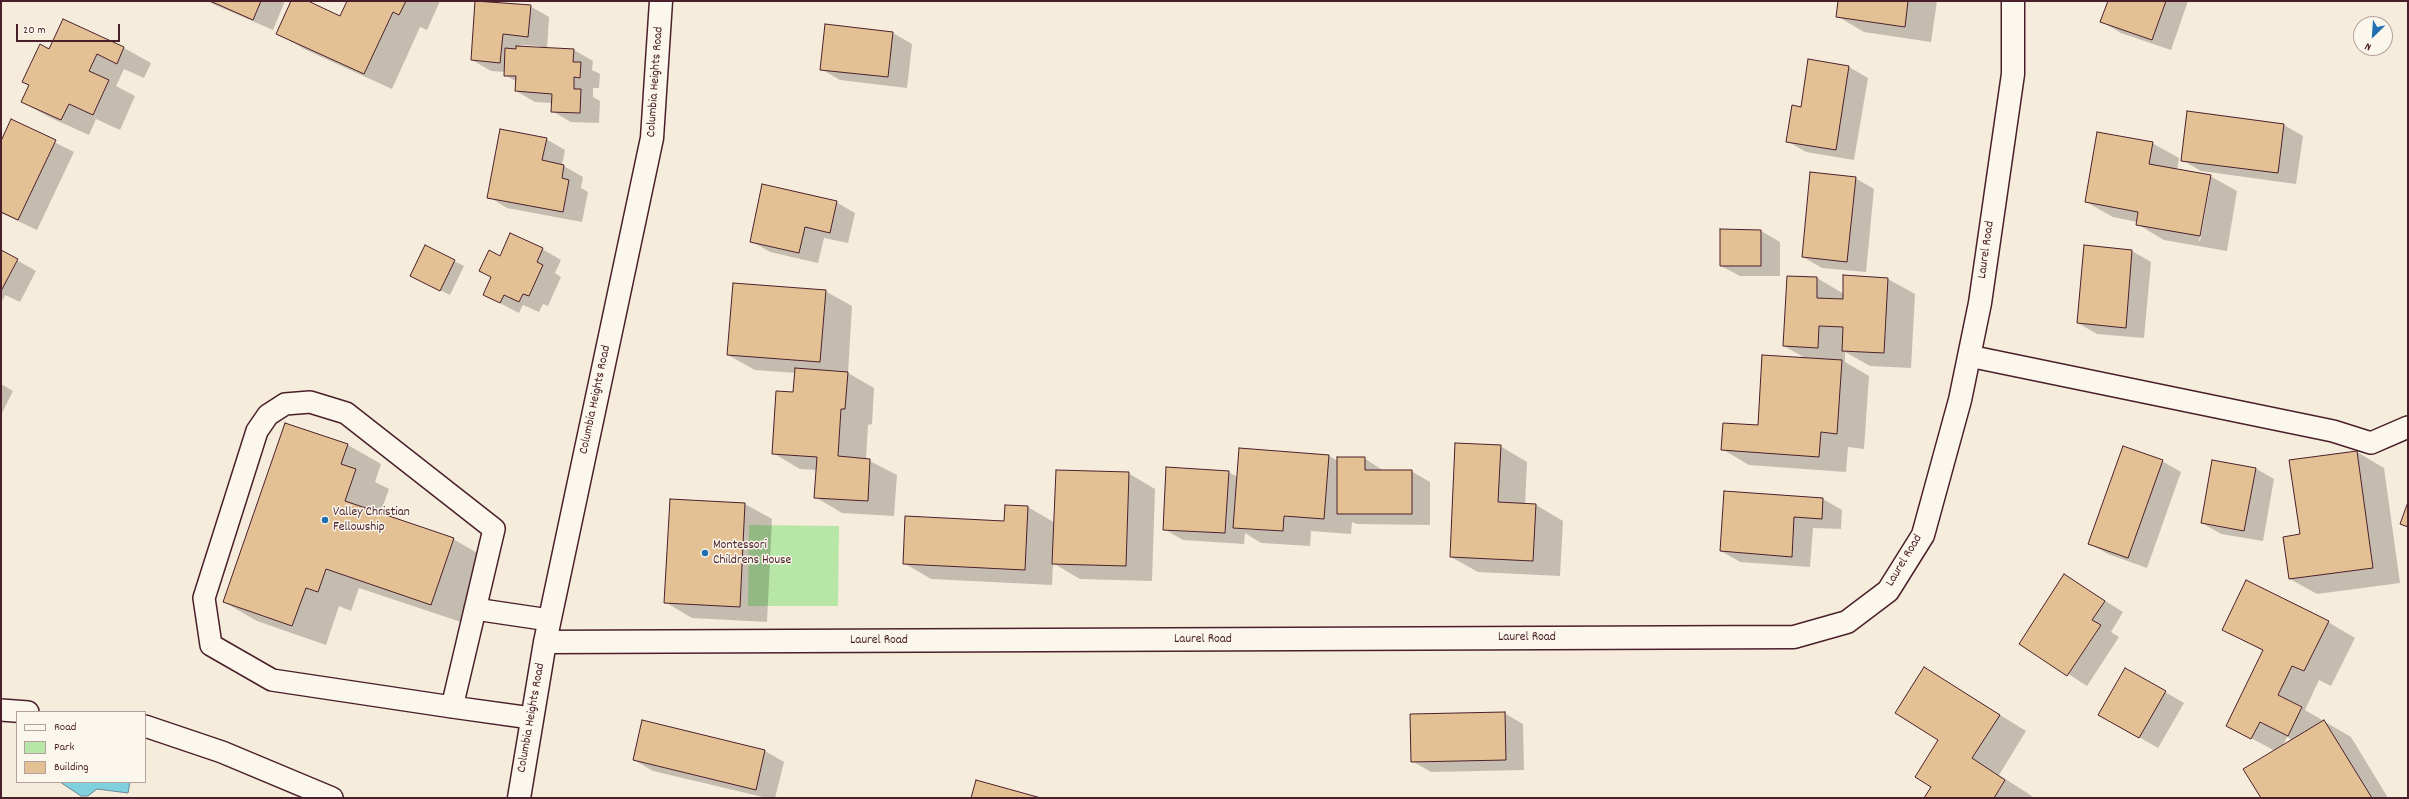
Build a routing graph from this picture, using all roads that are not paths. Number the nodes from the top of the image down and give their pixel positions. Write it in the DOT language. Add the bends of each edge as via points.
graph roads {
  1 [pos="661,1"];
  2 [pos="2013,1"];
  3 [pos="1969,356"];
  4 [pos="2408,427"];
  5 [pos="475,608"];
  6 [pos="549,620"];
  7 [pos="544,642"];
  8 [pos="452,706"];
  9 [pos="1,710"];
  10 [pos="16,711"];
  11 [pos="531,718"];
  12 [pos="146,726"];
  13 [pos="332,798"];
  14 [pos="519,798"];
  1 -- 6 [label="street, Columbia Heights Road" via="652,138"];
  2 -- 3 [label="street, Laurel Road" via="2013,74 1980,303"];
  3 -- 4 [label="lane" via="2333,431 2371,443"];
  3 -- 7 [label="street, Laurel Road" via="1960,400 1922,534 1888,591 1846,622 1794,637"];
  5 -- 6 [label="lane"];
  5 -- 8 [label="lane"];
  5 -- 8 [label="lane" via="494,529 346,413 310,402 285,404 268,415 257,431 204,598 211,645 272,680"];
  6 -- 7 [label="street, Columbia Heights Road"];
  7 -- 11 [label="street, Columbia Heights Road"];
  8 -- 11 [label="lane"];
  9 -- 10 [label="lane"];
  11 -- 14 [label="street, Columbia Heights Road"];
  12 -- 13 [label="lane" via="222,752"];
}
